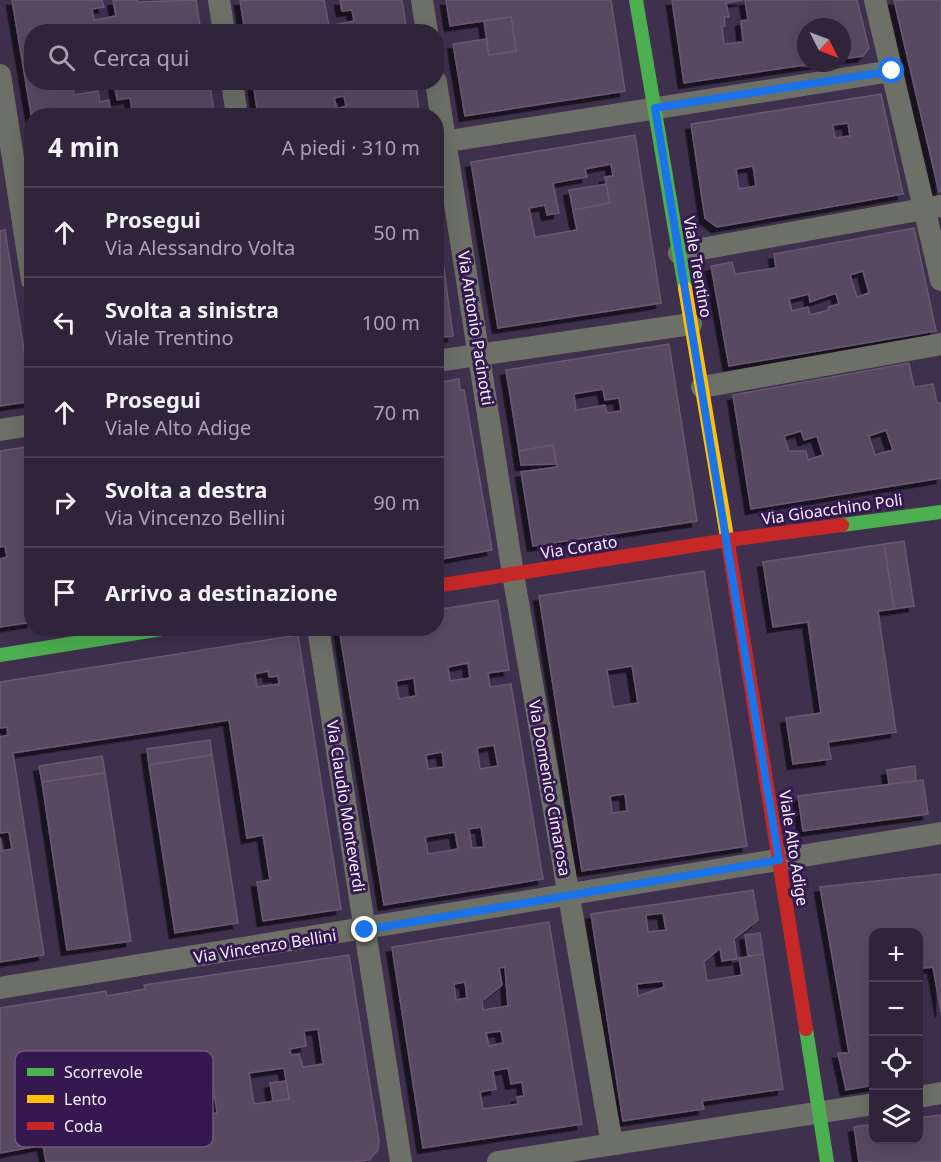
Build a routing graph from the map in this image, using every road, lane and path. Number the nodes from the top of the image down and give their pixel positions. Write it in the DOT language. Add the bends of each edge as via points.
graph roads {
  1 [pos="219,0"];
  2 [pos="422,0"];
  3 [pos="636,0"];
  4 [pos="875,0"];
  5 [pos="223,24"];
  6 [pos="426,24"];
  7 [pos="892,71"];
  8 [pos="0,75"];
  9 [pos="233,90"];
  10 [pos="437,90"];
  11 [pos="236,108"];
  12 [pos="438,108"];
  13 [pos="655,108"];
  14 [pos="444,142"];
  15 [pos="444,158"];
  16 [pos="933,207"];
  17 [pos="17,209"];
  18 [pos="24,242"];
  19 [pos="679,253"];
  20 [pos="941,280"];
  21 [pos="691,324"];
  22 [pos="941,344"];
  23 [pos="480,355"];
  24 [pos="444,360"];
  25 [pos="702,387"];
  26 [pos="24,426"];
  27 [pos="0,430"];
  28 [pos="941,512"];
  29 [pos="728,540"];
  30 [pos="513,574"];
  31 [pos="444,585"];
  32 [pos="82,636"];
  33 [pos="319,636"];
  34 [pos="0,655"];
  35 [pos="941,833"];
  36 [pos="779,860"];
  37 [pos="569,896"];
  38 [pos="365,930"];
  39 [pos="0,988"];
  40 [pos="941,1093"];
  41 [pos="923,1095"];
  42 [pos="869,1105"];
  43 [pos="820,1113"];
  44 [pos="612,1144"];
  45 [pos="401,1162"];
  46 [pos="498,1162"];
  47 [pos="827,1162"];
  1 -- 5 [label="street"];
  2 -- 6 [label="street"];
  3 -- 13 [label="street, Viale Trentino"];
  4 -- 7 [label="street"];
  7 -- 13 [label="street"];
  7 -- 16 [label="street"];
  8 -- 17 [label="street"];
  9 -- 11 [label="street"];
  10 -- 12 [label="street, Via Antonio Pacinotti"];
  13 -- 14 [label="street"];
  13 -- 19 [label="street, Viale Trentino"];
  15 -- 23 [label="street, Via Antonio Pacinotti"];
  16 -- 19 [label="street"];
  16 -- 20 [label="street"];
  17 -- 18 [label="street"];
  19 -- 21 [label="street, Viale Trentino"];
  21 -- 23 [label="street"];
  21 -- 25 [label="street, Viale Trentino"];
  22 -- 25 [label="street"];
  23 -- 24 [label="street"];
  23 -- 30 [label="street, Via Antonio Pacinotti"];
  25 -- 29 [label="street, Viale Trentino"];
  26 -- 27 [label="street"];
  28 -- 29 [label="street, Via Gioacchino Poli"];
  29 -- 30 [label="street, Via Corato"];
  29 -- 36 [label="street, Viale Alto Adige"];
  30 -- 31 [label="street, Via Corato"];
  30 -- 37 [label="street, Via Domenico Cimarosa"];
  32 -- 34 [label="street"];
  33 -- 38 [label="street, Via Claudio Monteverdi"];
  35 -- 36 [label="street, Via Vincenzo Bellini"];
  36 -- 37 [label="street, Via Vincenzo Bellini"];
  36 -- 43 [label="street, Viale Alto Adige"];
  37 -- 38 [label="street, Via Vincenzo Bellini"];
  37 -- 44 [label="street, Via Domenico Cimarosa"];
  38 -- 39 [label="street, Via Vincenzo Bellini"];
  38 -- 45 [label="street, Via Claudio Monteverdi"];
  40 -- 41 [label="street"];
  42 -- 43 [label="street"];
  43 -- 44 [label="street"];
  43 -- 47 [label="street, Viale Alto Adige"];
  44 -- 46 [label="street"];
}
